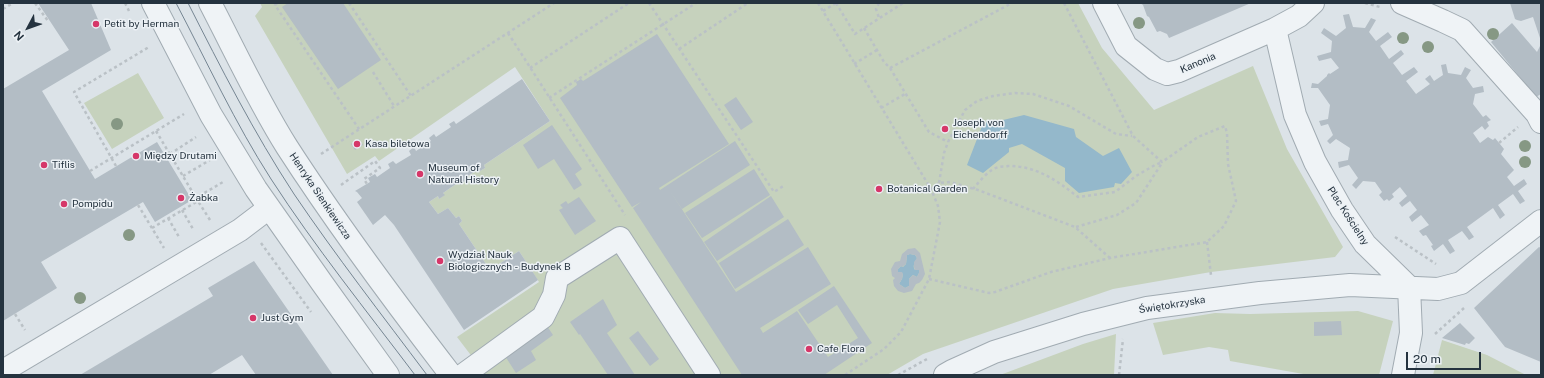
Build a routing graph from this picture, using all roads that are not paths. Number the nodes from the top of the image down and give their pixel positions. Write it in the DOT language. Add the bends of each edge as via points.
graph roads {
  1 [pos="153,3"];
  2 [pos="210,3"];
  3 [pos="1104,3"];
  4 [pos="1313,3"];
  5 [pos="1402,3"];
  6 [pos="1439,12"];
  7 [pos="1275,29"];
  8 [pos="1536,118"];
  9 [pos="269,208"];
  10 [pos="1541,221"];
  11 [pos="1409,287"];
  12 [pos="3,371"];
  13 [pos="388,375"];
  14 [pos="451,375"];
  15 [pos="463,375"];
  16 [pos="709,375"];
  17 [pos="945,375"];
  18 [pos="1403,375"];
  1 -- 9 [label="street" via="211,115"];
  2 -- 14 [label="street, Henryka Sienkiewicza" via="260,101 287,146 354,246"];
  3 -- 7 [label="street, Kanonia" via="1126,46 1155,69 1167,74 1179,72"];
  4 -- 7 [label="street" via="1299,16"];
  5 -- 6 [label="street"];
  6 -- 8 [label="street" via="1462,30"];
  7 -- 11 [label="street, Plac Kościelny" via="1295,115 1315,162 1365,244"];
  9 -- 12 [label="street" via="240,230"];
  9 -- 13 [label="street"];
  10 -- 11 [label="street" via="1461,284 1438,289"];
  11 -- 17 [label="street, Świętokrzyska" via="1350,286 1260,293 1147,308 1084,324 994,352"];
  11 -- 18 [label="street" via="1411,333"];
  15 -- 16 [label="street" via="543,316 554,295 557,278 620,238"];
}
